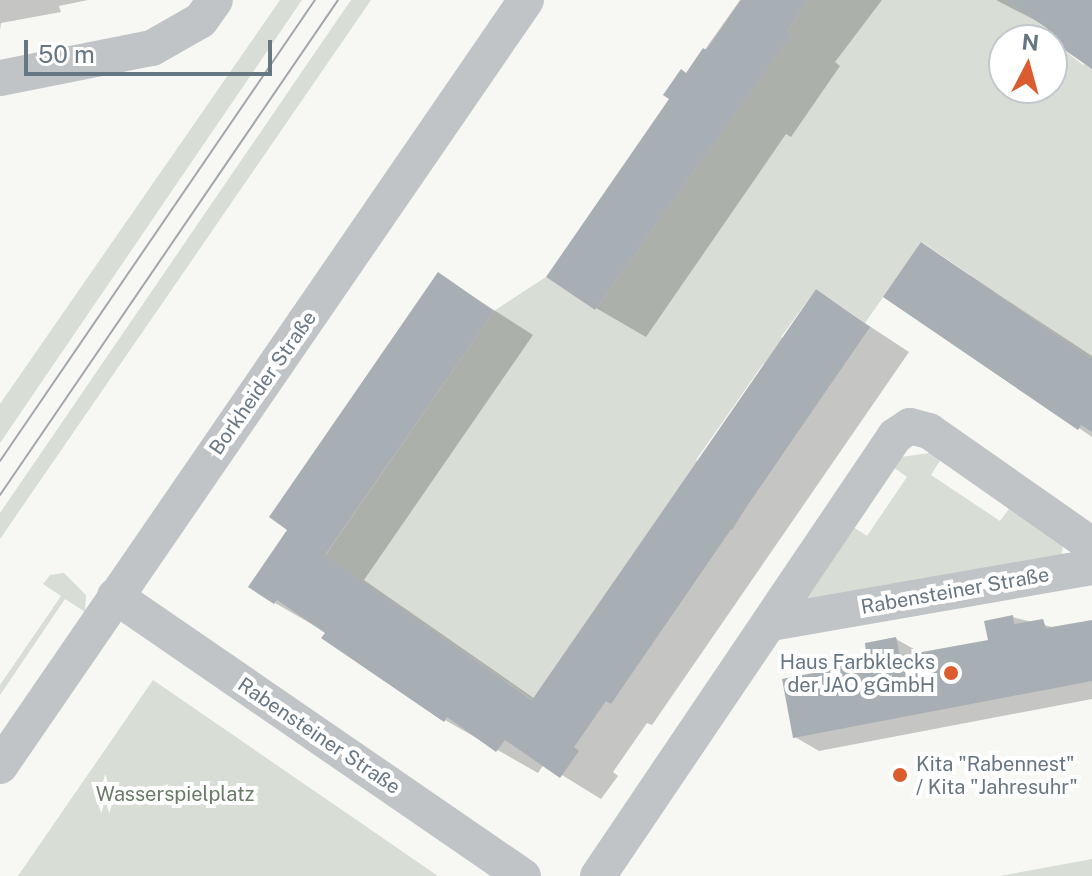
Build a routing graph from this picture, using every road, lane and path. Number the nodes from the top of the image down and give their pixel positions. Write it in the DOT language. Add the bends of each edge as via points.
graph roads {
  1 [pos="215,0"];
  2 [pos="526,0"];
  3 [pos="0,78"];
  4 [pos="1092,545"];
  5 [pos="1092,567"];
  6 [pos="115,596"];
  7 [pos="771,623"];
  8 [pos="0,766"];
  9 [pos="523,876"];
  10 [pos="598,876"];
  1 -- 3 [label="street" via="201,20 152,48"];
  2 -- 6 [label="street, Borkheider Straße"];
  4 -- 7 [label="street" via="929,431 910,426 895,436"];
  5 -- 7 [label="street, Rabensteiner Straße"];
  6 -- 8 [label="street, Borkheider Straße"];
  6 -- 9 [label="street, Rabensteiner Straße"];
  7 -- 10 [label="street"];
}
